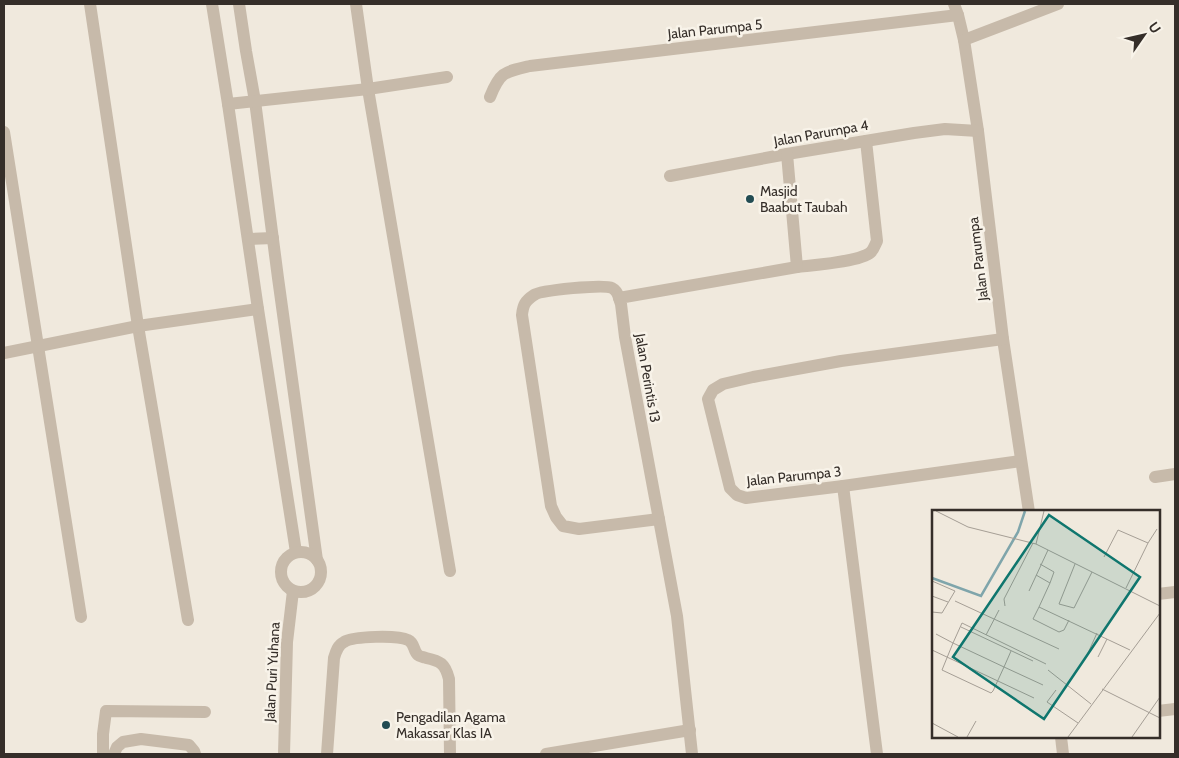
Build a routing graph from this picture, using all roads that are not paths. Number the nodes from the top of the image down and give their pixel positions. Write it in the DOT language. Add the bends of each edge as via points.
graph roads {
  1 [pos="90,4"];
  2 [pos="212,4"];
  3 [pos="239,4"];
  4 [pos="356,4"];
  5 [pos="1058,4"];
  6 [pos="956,10"];
  7 [pos="964,40"];
  8 [pos="447,78"];
  9 [pos="368,89"];
  10 [pos="490,97"];
  11 [pos="255,101"];
  12 [pos="228,104"];
  13 [pos="978,131"];
  14 [pos="4,132"];
  15 [pos="866,141"];
  16 [pos="787,154"];
  17 [pos="670,176"];
  18 [pos="273,238"];
  19 [pos="248,239"];
  20 [pos="797,267"];
  21 [pos="619,298"];
  22 [pos="258,309"];
  23 [pos="138,326"];
  24 [pos="1003,339"];
  25 [pos="37,346"];
  26 [pos="4,353"];
  27 [pos="1021,461"];
  28 [pos="1175,474"];
  29 [pos="1155,477"];
  30 [pos="843,486"];
  31 [pos="1029,510"];
  32 [pos="659,519"];
  33 [pos="296,552"];
  34 [pos="317,560"];
  35 [pos="450,571"];
  36 [pos="293,591"];
  37 [pos="1175,592"];
  38 [pos="1159,594"];
  39 [pos="81,617"];
  40 [pos="188,620"];
  41 [pos="1175,709"];
  42 [pos="1159,711"];
  43 [pos="205,712"];
  44 [pos="690,730"];
  45 [pos="1061,738"];
  46 [pos="104,754"];
  47 [pos="114,754"];
  48 [pos="195,754"];
  49 [pos="284,754"];
  50 [pos="327,754"];
  51 [pos="450,754"];
  52 [pos="546,754"];
  53 [pos="692,754"];
  54 [pos="877,754"];
  55 [pos="1063,754"];
  1 -- 23 [label="street"];
  2 -- 12 [label="street"];
  3 -- 11 [label="street"];
  4 -- 9 [label="street"];
  5 -- 7 [label="street"];
  6 -- 7 [label="street, Jalan Parumpa"];
  6 -- 10 [label="street, Jalan Parumpa 5" via="530,66 502,75"];
  7 -- 13 [label="street, Jalan Parumpa"];
  8 -- 9 [label="street"];
  9 -- 11 [label="street"];
  9 -- 35 [label="street"];
  11 -- 12 [label="street"];
  11 -- 18 [label="street"];
  12 -- 19 [label="street"];
  13 -- 15 [label="street, Jalan Parumpa 4" via="945,129"];
  13 -- 24 [label="street, Jalan Parumpa"];
  14 -- 25 [label="street"];
  15 -- 16 [label="street, Jalan Parumpa 4"];
  15 -- 20 [label="street" via="877,241 873,250 854,259"];
  16 -- 17 [label="street, Jalan Parumpa 4"];
  16 -- 20 [label="street"];
  18 -- 19 [label="street"];
  18 -- 34 [label="street"];
  19 -- 22 [label="street"];
  20 -- 21 [label="street"];
  21 -- 32 [label="street, Jalan Perintis 13"];
  21 -- 32 [label="street" via="611,287 596,286 536,294 522,307 551,506 563,526 578,529"];
  22 -- 23 [label="street"];
  22 -- 33 [label="street"];
  23 -- 25 [label="street"];
  23 -- 40 [label="street"];
  24 -- 27 [label="street, Jalan Parumpa"];
  24 -- 30 [label="street, Jalan Parumpa 3" via="841,362 723,384 713,390 708,399 727,478 734,493 746,498"];
  25 -- 26 [label="street"];
  25 -- 39 [label="street"];
  27 -- 30 [label="street, Jalan Parumpa 3"];
  27 -- 31 [label="street, Jalan Parumpa"];
  28 -- 29 [label="street"];
  30 -- 54 [label="street"];
  32 -- 44 [label="street, Jalan Perintis 13" via="677,616"];
  33 -- 34 [label="street" via="304,552"];
  33 -- 36 [label="street" via="286,558 280,573 284,584"];
  34 -- 36 [label="street" via="321,571 318,582 305,592"];
  36 -- 49 [label="street, Jalan Puri Yuhana" via="287,642"];
  37 -- 38 [label="street"];
  41 -- 42 [label="street"];
  43 -- 46 [label="street" via="106,711"];
  44 -- 52 [label="street"];
  44 -- 53 [label="street, Jalan Perintis 13"];
  45 -- 55 [label="street"];
  47 -- 48 [label="street" via="122,742 141,739 189,745"];
  50 -- 51 [label="street" via="334,658 344,641 369,637 410,640 420,656 436,660 445,667 449,678"];
}
